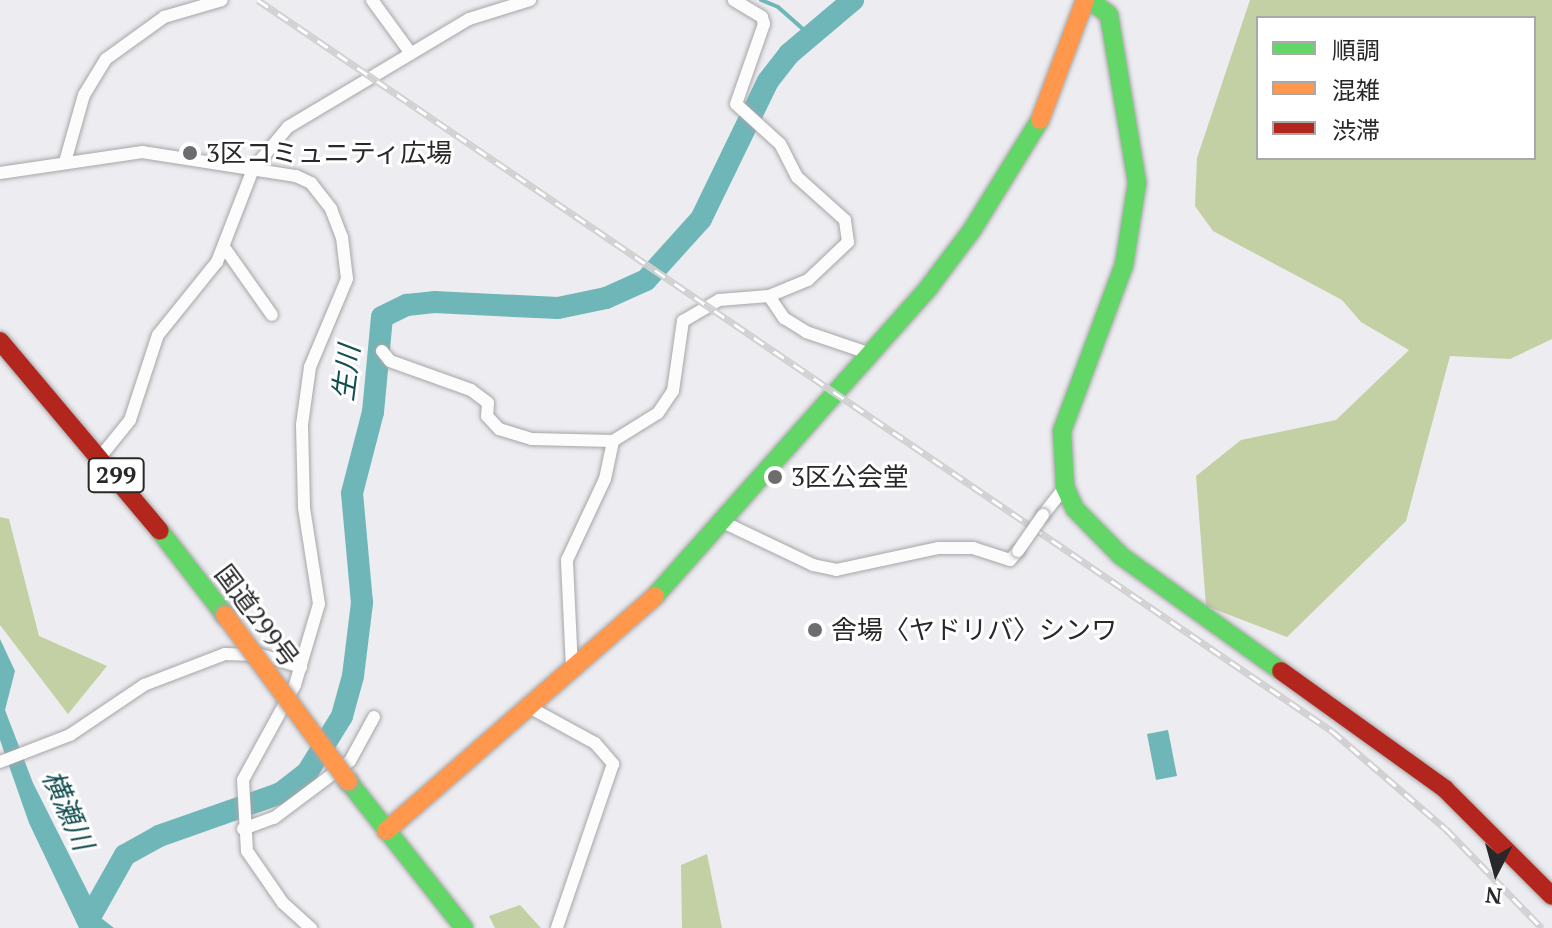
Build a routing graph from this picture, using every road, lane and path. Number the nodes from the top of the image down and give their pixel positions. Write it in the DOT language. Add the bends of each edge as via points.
graph roads {
  1 [pos="222,0"];
  2 [pos="372,0"];
  3 [pos="530,0"];
  4 [pos="734,0"];
  5 [pos="1088,0"];
  6 [pos="409,51"];
  7 [pos="65,162"];
  8 [pos="253,169"];
  9 [pos="0,173"];
  10 [pos="224,247"];
  11 [pos="769,296"];
  12 [pos="272,315"];
  13 [pos="0,341"];
  14 [pos="382,351"];
  15 [pos="871,354"];
  16 [pos="613,441"];
  17 [pos="101,456"];
  18 [pos="1065,487"];
  19 [pos="725,523"];
  20 [pos="301,667"];
  21 [pos="572,668"];
  22 [pos="529,707"];
  23 [pos="374,717"];
  24 [pos="0,762"];
  25 [pos="243,823"];
  26 [pos="386,831"];
  27 [pos="1552,896"];
  28 [pos="311,928"];
  29 [pos="464,928"];
  30 [pos="557,928"];
  1 -- 7 [label="street" via="164,17 106,59 84,95"];
  2 -- 6 [label="street"];
  3 -- 6 [label="street" via="469,19"];
  4 -- 11 [label="street" via="762,17 764,24 758,52 735,96 741,110 770,136 797,177 845,220 849,235 839,255 818,273"];
  5 -- 15 [label="main road" via="1043,116 972,230"];
  5 -- 18 [label="main road" via="1109,15 1137,183 1136,214 1124,265 1062,431"];
  6 -- 8 [label="street" via="288,127"];
  7 -- 8 [label="street" via="142,152"];
  7 -- 9 [label="street"];
  8 -- 10 [label="street"];
  8 -- 20 [label="street" via="311,183 331,209 346,258 341,302 317,347 305,388 304,508 319,604"];
  10 -- 12 [label="street"];
  10 -- 17 [label="street" via="158,335 130,420"];
  11 -- 15 [label="street" via="784,318 806,332"];
  11 -- 16 [label="street" via="719,300 683,321 668,400 647,422"];
  13 -- 17 [label="main road, 国道299号 / 299"];
  14 -- 16 [label="street" via="390,361 471,390 488,403 487,416 499,429 532,439"];
  15 -- 19 [label="main road"];
  16 -- 21 [label="street" via="605,479 567,560"];
  17 -- 26 [label="main road, 国道299号 / 299, bridge"];
  18 -- 19 [label="street, bridge" via="1010,560 973,548 938,548 836,570 813,565"];
  18 -- 27 [label="main road" via="1084,523 1101,540 1445,789"];
  19 -- 21 [label="main road" via="654,597"];
  20 -- 24 [label="street" via="261,655 225,654 144,685 70,735"];
  20 -- 25 [label="street" via="243,780"];
  21 -- 22 [label="main road"];
  22 -- 26 [label="main road"];
  22 -- 30 [label="street" via="607,751 613,764"];
  23 -- 25 [label="street" via="350,761 274,818"];
  25 -- 28 [label="street" via="247,851 260,874"];
  26 -- 29 [label="main road, 国道299号 / 299"];
}
